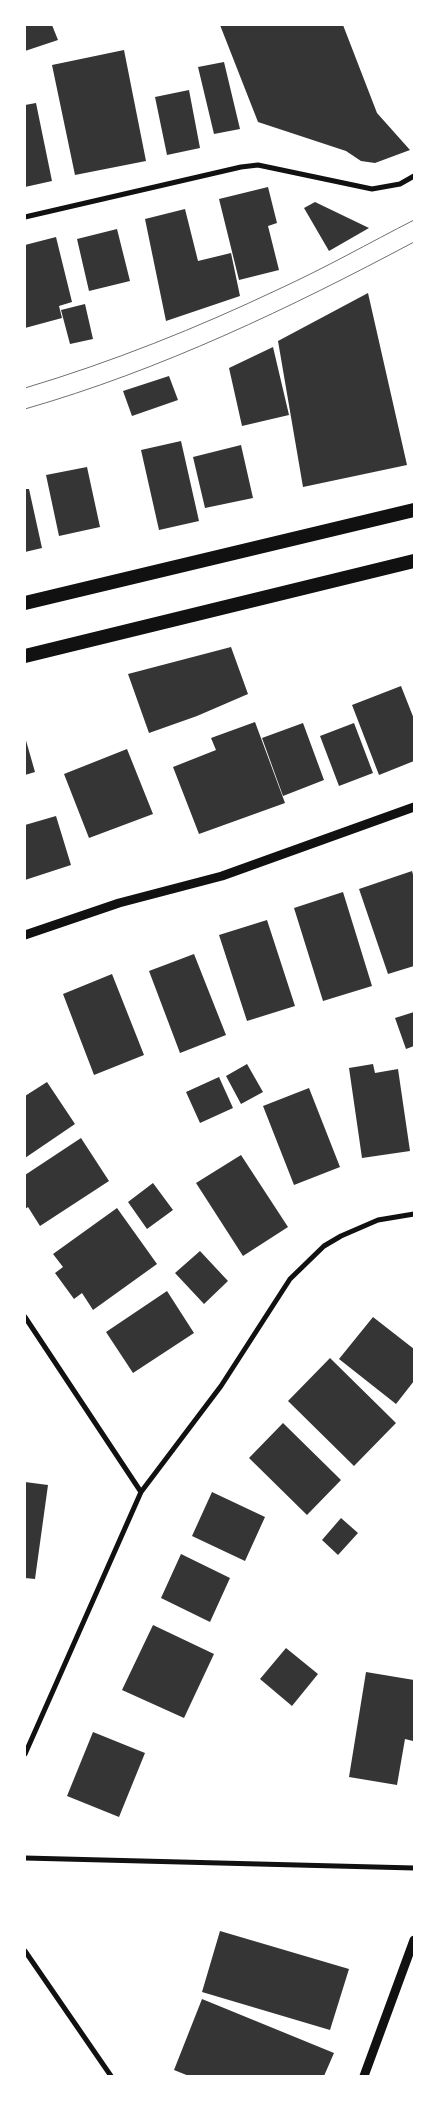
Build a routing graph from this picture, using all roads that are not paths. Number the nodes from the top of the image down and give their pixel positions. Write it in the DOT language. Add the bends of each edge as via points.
graph roads {
  1 [pos="414,176"];
  2 [pos="25,216"];
  3 [pos="414,510"];
  4 [pos="414,561"];
  5 [pos="25,604"];
  6 [pos="25,656"];
  7 [pos="414,807"];
  8 [pos="25,935"];
  9 [pos="414,1214"];
  10 [pos="25,1317"];
  11 [pos="141,1492"];
  12 [pos="25,1754"];
  13 [pos="25,1858"];
  14 [pos="414,1868"];
  15 [pos="414,1940"];
  16 [pos="25,1951"];
  17 [pos="111,2076"];
  18 [pos="364,2076"];
  1 -- 2 [label="street" via="400,184 372,188 258,165"];
  3 -- 5 [label="highway"];
  4 -- 6 [label="highway"];
  7 -- 8 [label="street" via="222,876 111,906"];
  9 -- 11 [label="street" via="378,1220 341,1236 324,1246 290,1279 220,1386"];
  10 -- 11 [label="street"];
  11 -- 12 [label="street"];
  13 -- 14 [label="street"];
  15 -- 18 [label="street"];
  16 -- 17 [label="street"];
}
